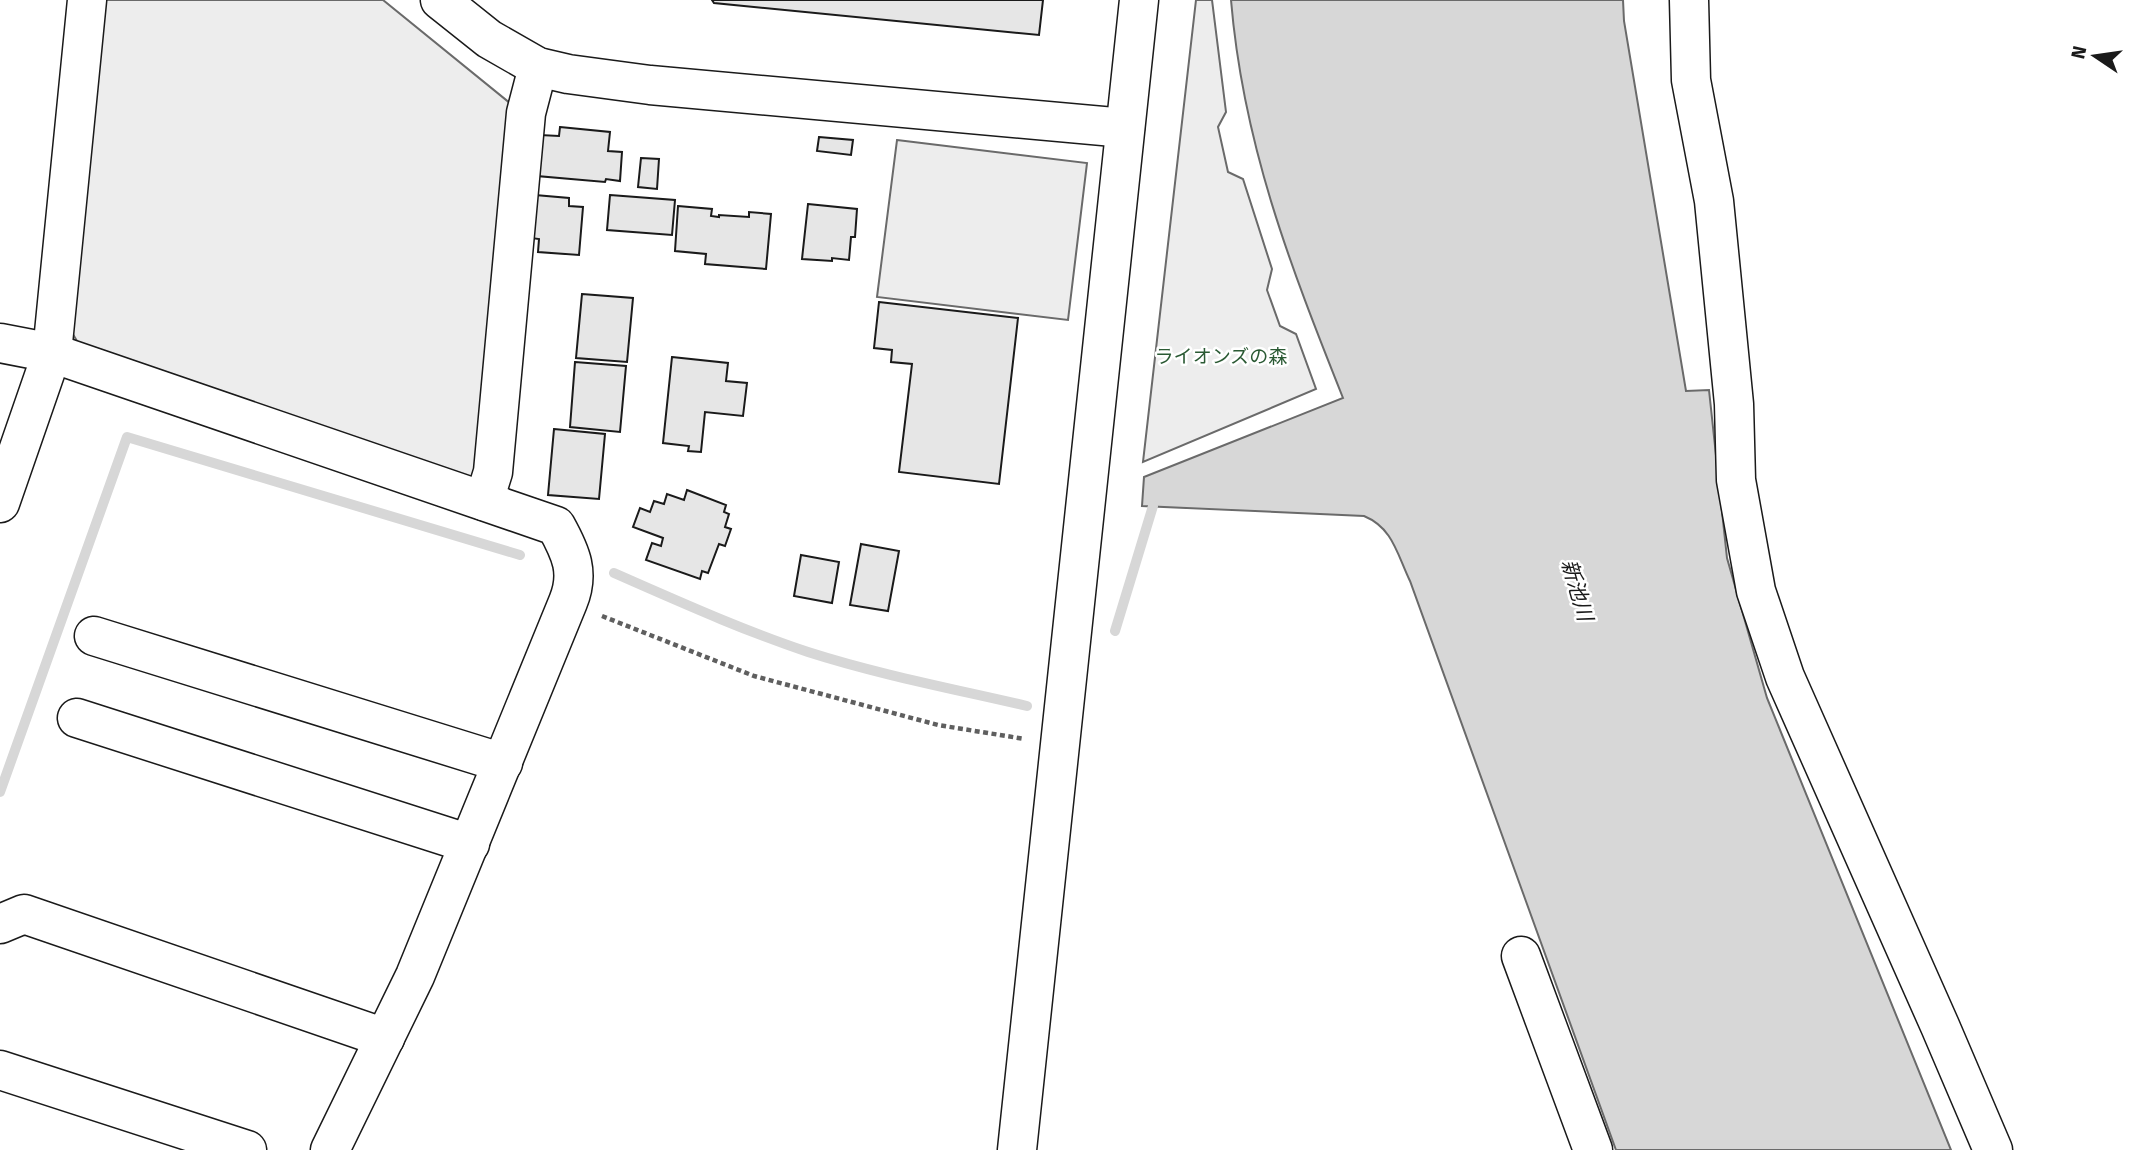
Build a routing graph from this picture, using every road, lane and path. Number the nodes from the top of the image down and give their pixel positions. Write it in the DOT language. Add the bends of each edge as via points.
graph roads {
  1 [pos="87,0"];
  2 [pos="440,0"];
  3 [pos="1139,0"];
  4 [pos="1689,0"];
  5 [pos="538,67"];
  6 [pos="1125,128"];
  7 [pos="0,343"];
  8 [pos="52,353"];
  9 [pos="484,501"];
  10 [pos="0,503"];
  11 [pos="568,603"];
  12 [pos="94,636"];
  13 [pos="77,718"];
  14 [pos="1033,741"];
  15 [pos="503,762"];
  16 [pos="470,844"];
  17 [pos="0,924"];
  18 [pos="1521,957"];
  19 [pos="385,1038"];
  20 [pos="0,1070"];
  21 [pos="247,1150"];
  22 [pos="330,1150"];
  23 [pos="1017,1150"];
  24 [pos="1593,1150"];
  25 [pos="1993,1150"];
  1 -- 8 [label="street"];
  2 -- 5 [label="street" via="489,39"];
  3 -- 6 [label="street"];
  4 -- 25 [label="street" via="1691,80 1714,201 1734,404 1736,480 1756,591 1785,677"];
  5 -- 6 [label="street" via="650,85"];
  5 -- 9 [label="street" via="526,113 493,472"];
  6 -- 23 [label="street"];
  7 -- 8 [label="street"];
  8 -- 9 [label="street"];
  8 -- 10 [label="street"];
  9 -- 11 [label="street" via="556,526 571,554 574,587"];
  11 -- 14 [label="path" via="754,676 938,725"];
  11 -- 15 [label="street"];
  12 -- 15 [label="street"];
  13 -- 16 [label="street"];
  15 -- 16 [label="street"];
  16 -- 19 [label="street"];
  17 -- 19 [label="street" via="24,914"];
  18 -- 24 [label="street"];
  19 -- 22 [label="street"];
  20 -- 21 [label="street"];
}
